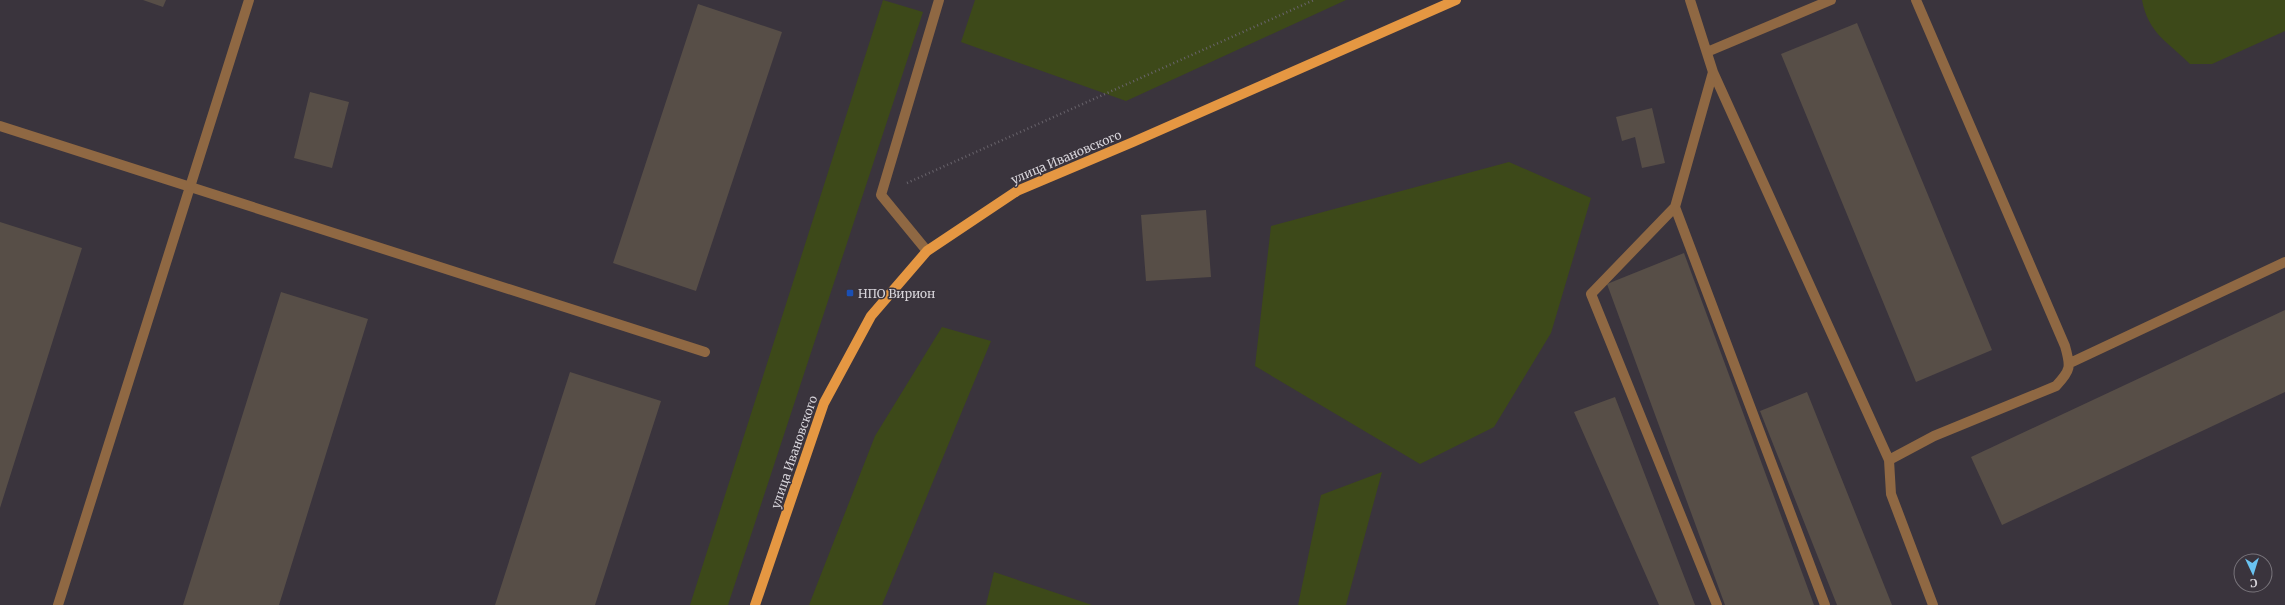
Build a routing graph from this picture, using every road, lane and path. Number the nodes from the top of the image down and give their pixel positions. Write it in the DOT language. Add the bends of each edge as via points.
graph roads {
  1 [pos="249,0"];
  2 [pos="939,0"];
  3 [pos="1314,0"];
  4 [pos="1456,0"];
  5 [pos="1690,0"];
  6 [pos="1831,0"];
  7 [pos="1916,0"];
  8 [pos="1707,52"];
  9 [pos="1713,72"];
  10 [pos="0,126"];
  11 [pos="190,187"];
  12 [pos="881,195"];
  13 [pos="1675,207"];
  14 [pos="927,251"];
  15 [pos="2285,262"];
  16 [pos="704,352"];
  17 [pos="2070,363"];
  18 [pos="1889,460"];
  19 [pos="58,605"];
  20 [pos="755,605"];
  21 [pos="1717,605"];
  22 [pos="1825,605"];
  23 [pos="1933,605"];
  1 -- 11 [label="lane"];
  2 -- 12 [label="lane"];
  3 -- 12 [label="path"];
  4 -- 14 [label="main road, улица Ивановского" via="1017,191"];
  5 -- 8 [label="lane"];
  6 -- 8 [label="lane"];
  7 -- 17 [label="lane" via="2065,346"];
  8 -- 9 [label="lane"];
  9 -- 13 [label="lane"];
  9 -- 18 [label="lane"];
  10 -- 11 [label="lane"];
  11 -- 16 [label="lane"];
  11 -- 19 [label="lane"];
  12 -- 14 [label="lane"];
  13 -- 21 [label="lane" via="1591,294"];
  13 -- 22 [label="lane"];
  14 -- 20 [label="main road, улица Ивановского" via="871,316 824,403"];
  15 -- 17 [label="lane"];
  17 -- 18 [label="lane" via="2068,373 2056,386 1934,436"];
  18 -- 23 [label="lane" via="1892,494"];
}
